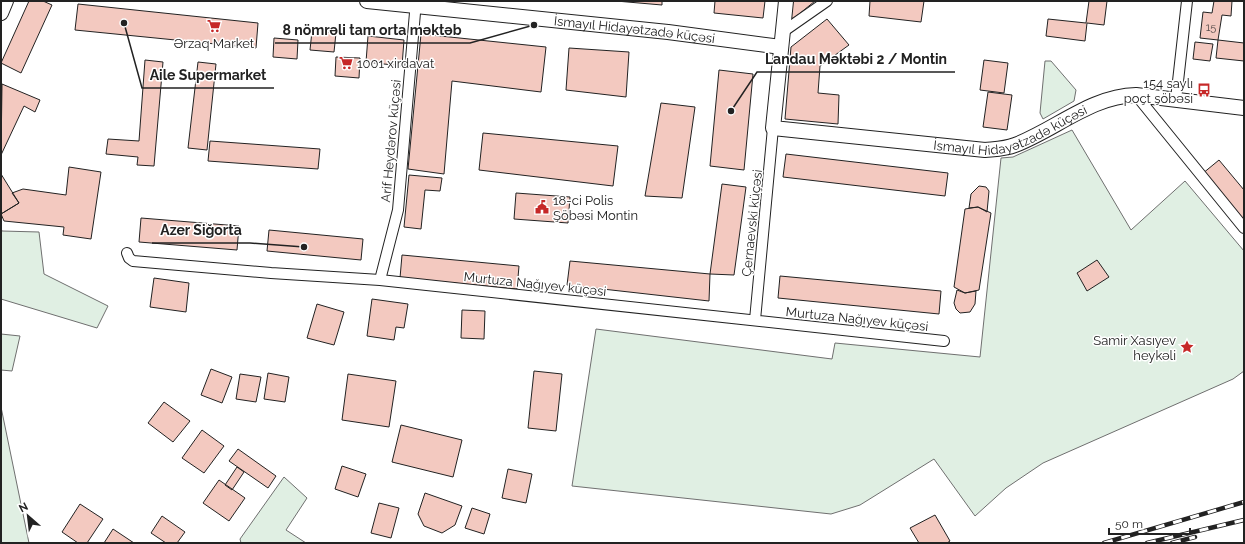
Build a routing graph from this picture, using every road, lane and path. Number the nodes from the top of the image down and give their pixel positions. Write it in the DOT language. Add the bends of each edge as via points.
graph roads {
  1 [pos="6,1"];
  2 [pos="367,1"];
  3 [pos="786,1"];
  4 [pos="827,1"];
  5 [pos="1187,1"];
  6 [pos="416,3"];
  7 [pos="1,13"];
  8 [pos="784,31"];
  9 [pos="781,47"];
  10 [pos="1136,95"];
  11 [pos="1176,99"];
  12 [pos="1244,108"];
  13 [pos="773,128"];
  14 [pos="1244,228"];
  15 [pos="127,253"];
  16 [pos="380,280"];
  17 [pos="756,320"];
  18 [pos="944,341"];
  1 -- 7 [label="street"];
  2 -- 6 [label="street, İsmayıl Hidayətzadə küçəsi"];
  3 -- 8 [label="street"];
  4 -- 8 [label="street"];
  5 -- 11 [label="street"];
  6 -- 9 [label="street, İsmayıl Hidayətzadə küçəsi"];
  6 -- 16 [label="street, Arif Heydərov küçəsi" via="398,210"];
  8 -- 9 [label="street"];
  9 -- 13 [label="street"];
  10 -- 11 [label="street, İsmayıl Hidayətzadə küçəsi"];
  10 -- 13 [label="street, İsmayıl Hidayətzadə küçəsi" via="1109,98 1015,146 1001,149 985,150"];
  10 -- 14 [label="street"];
  11 -- 12 [label="street, İsmayıl Hidayətzadə küçəsi"];
  13 -- 17 [label="street, Çernaevski küçəsi"];
  15 -- 16 [label="street, Murtuza Nağıyev küçəsi" via="133,261"];
  16 -- 17 [label="street, Murtuza Nağıyev küçəsi"];
  17 -- 18 [label="street, Murtuza Nağıyev küçəsi"];
}
